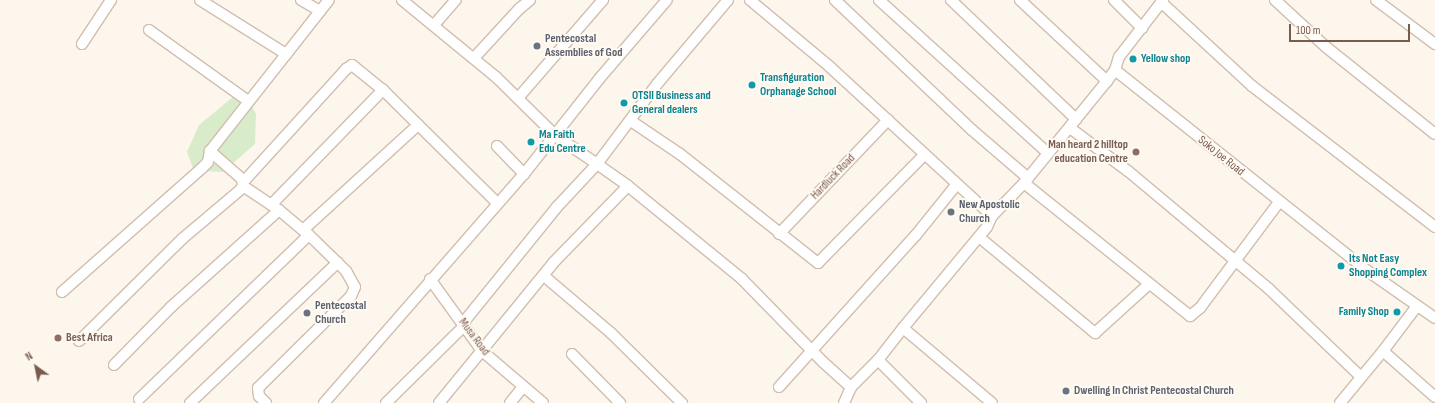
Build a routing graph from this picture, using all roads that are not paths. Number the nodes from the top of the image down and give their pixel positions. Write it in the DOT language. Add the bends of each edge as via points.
graph roads {
  1 [pos="111,0"];
  2 [pos="200,0"];
  3 [pos="301,0"];
  4 [pos="329,0"];
  5 [pos="402,0"];
  6 [pos="456,0"];
  7 [pos="530,0"];
  8 [pos="603,0"];
  9 [pos="667,0"];
  10 [pos="728,0"];
  11 [pos="750,0"];
  12 [pos="835,0"];
  13 [pos="879,0"];
  14 [pos="951,0"];
  15 [pos="1020,0"];
  16 [pos="1114,0"];
  17 [pos="1275,0"];
  18 [pos="1376,0"];
  19 [pos="1162,1"];
  20 [pos="320,11"];
  21 [pos="434,25"];
  22 [pos="1142,28"];
  23 [pos="149,30"];
  24 [pos="82,44"];
  25 [pos="1435,44"];
  26 [pos="286,54"];
  27 [pos="474,58"];
  28 [pos="1114,70"];
  29 [pos="1107,81"];
  30 [pos="383,90"];
  31 [pos="518,98"];
  32 [pos="248,101"];
  33 [pos="888,120"];
  34 [pos="631,121"];
  35 [pos="1073,124"];
  36 [pos="418,125"];
  37 [pos="1435,134"];
  38 [pos="556,136"];
  39 [pos="497,146"];
  40 [pos="210,151"];
  41 [pos="1048,153"];
  42 [pos="924,155"];
  43 [pos="597,164"];
  44 [pos="524,174"];
  45 [pos="1026,181"];
  46 [pos="243,182"];
  47 [pos="957,184"];
  48 [pos="628,186"];
  49 [pos="1279,202"];
  50 [pos="497,203"];
  51 [pos="275,208"];
  52 [pos="992,216"];
  53 [pos="1435,226"];
  54 [pos="306,232"];
  55 [pos="779,234"];
  56 [pos="979,237"];
  57 [pos="1236,261"];
  58 [pos="338,262"];
  59 [pos="544,276"];
  60 [pos="430,279"];
  61 [pos="1149,284"];
  62 [pos="62,292"];
  63 [pos="1418,306"];
  64 [pos="1435,318"];
  65 [pos="463,325"];
  66 [pos="903,328"];
  67 [pos="79,341"];
  68 [pos="811,350"];
  69 [pos="482,351"];
  70 [pos="1383,351"];
  71 [pos="572,354"];
  72 [pos="878,360"];
  73 [pos="114,365"];
  74 [pos="1361,377"];
  75 [pos="523,387"];
  76 [pos="779,387"];
  77 [pos="851,387"];
  78 [pos="1435,397"];
  79 [pos="139,399"];
  80 [pos="190,403"];
  81 [pos="266,403"];
  82 [pos="324,403"];
  83 [pos="386,403"];
  84 [pos="439,403"];
  85 [pos="510,403"];
  86 [pos="543,403"];
  87 [pos="620,403"];
  88 [pos="682,403"];
  89 [pos="844,403"];
  90 [pos="921,403"];
  91 [pos="992,403"];
  92 [pos="1340,403"];
  1 -- 24 [label="street"];
  2 -- 26 [label="street"];
  3 -- 20 [label="street"];
  4 -- 20 [label="street"];
  5 -- 21 [label="street"];
  6 -- 21 [label="street"];
  7 -- 27 [label="street" via="518,9"];
  8 -- 31 [label="street"];
  9 -- 38 [label="street" via="595,84"];
  10 -- 34 [label="street" via="657,84"];
  11 -- 33 [label="street"];
  12 -- 45 [label="street"];
  13 -- 41 [label="street"];
  14 -- 35 [label="street"];
  15 -- 29 [label="street"];
  16 -- 22 [label="street"];
  17 -- 37 [label="street" via="1326,47"];
  18 -- 25 [label="street"];
  19 -- 22 [label="street"];
  19 -- 53 [label="street" via="1257,90"];
  20 -- 26 [label="street"];
  21 -- 27 [label="street"];
  22 -- 28 [label="street" via="1119,58"];
  23 -- 32 [label="street"];
  26 -- 32 [label="street"];
  27 -- 31 [label="street"];
  28 -- 29 [label="street"];
  28 -- 49 [label="street, Soko Joe Road"];
  29 -- 35 [label="street"];
  30 -- 36 [label="street"];
  30 -- 46 [label="street" via="354,66 349,66"];
  30 -- 51 [label="street"];
  31 -- 38 [label="street"];
  32 -- 40 [label="street"];
  33 -- 42 [label="street"];
  33 -- 55 [label="street, Hardluck Road"];
  34 -- 43 [label="street"];
  34 -- 55 [label="street" via="711,178"];
  35 -- 41 [label="street"];
  35 -- 57 [label="street"];
  36 -- 50 [label="street"];
  36 -- 54 [label="street"];
  38 -- 43 [label="street"];
  38 -- 44 [label="street"];
  39 -- 44 [label="street"];
  40 -- 46 [label="street"];
  40 -- 62 [label="street" via="208,162 202,168"];
  41 -- 45 [label="street"];
  42 -- 47 [label="street"];
  42 -- 55 [label="street" via="821,261 814,262"];
  43 -- 48 [label="street"];
  43 -- 65 [label="street" via="556,208"];
  44 -- 50 [label="street"];
  45 -- 52 [label="street"];
  45 -- 61 [label="street"];
  46 -- 51 [label="street"];
  46 -- 67 [label="street"];
  47 -- 52 [label="street"];
  47 -- 68 [label="street" via="916,235"];
  48 -- 59 [label="street" via="563,252"];
  48 -- 68 [label="street" via="747,283"];
  49 -- 57 [label="street"];
  49 -- 63 [label="street, Soko Joe Road" via="1369,272"];
  50 -- 60 [label="street"];
  51 -- 54 [label="street"];
  51 -- 73 [label="street"];
  52 -- 56 [label="street" via="987,228"];
  54 -- 58 [label="street"];
  54 -- 79 [label="street"];
  56 -- 61 [label="street" via="1094,333"];
  56 -- 66 [label="street"];
  57 -- 61 [label="street" via="1200,308 1190,316"];
  57 -- 74 [label="street"];
  58 -- 80 [label="street"];
  58 -- 81 [label="street" via="354,283 354,291 258,388 259,396"];
  59 -- 69 [label="street"];
  59 -- 88 [label="street" via="611,333"];
  60 -- 65 [label="street, Musa Road"];
  60 -- 82 [label="street"];
  63 -- 64 [label="street, Soko Joe Road"];
  63 -- 70 [label="street"];
  65 -- 69 [label="street, Musa Road"];
  65 -- 83 [label="street"];
  66 -- 72 [label="street"];
  66 -- 91 [label="street"];
  68 -- 76 [label="street"];
  68 -- 77 [label="street"];
  69 -- 75 [label="street, Musa Road"];
  69 -- 84 [label="street"];
  70 -- 74 [label="street"];
  70 -- 78 [label="street"];
  71 -- 87 [label="street"];
  72 -- 77 [label="street"];
  72 -- 90 [label="street"];
  74 -- 92 [label="street"];
  75 -- 85 [label="street"];
  75 -- 86 [label="street, Musa Road"];
  77 -- 89 [label="street"];
}
